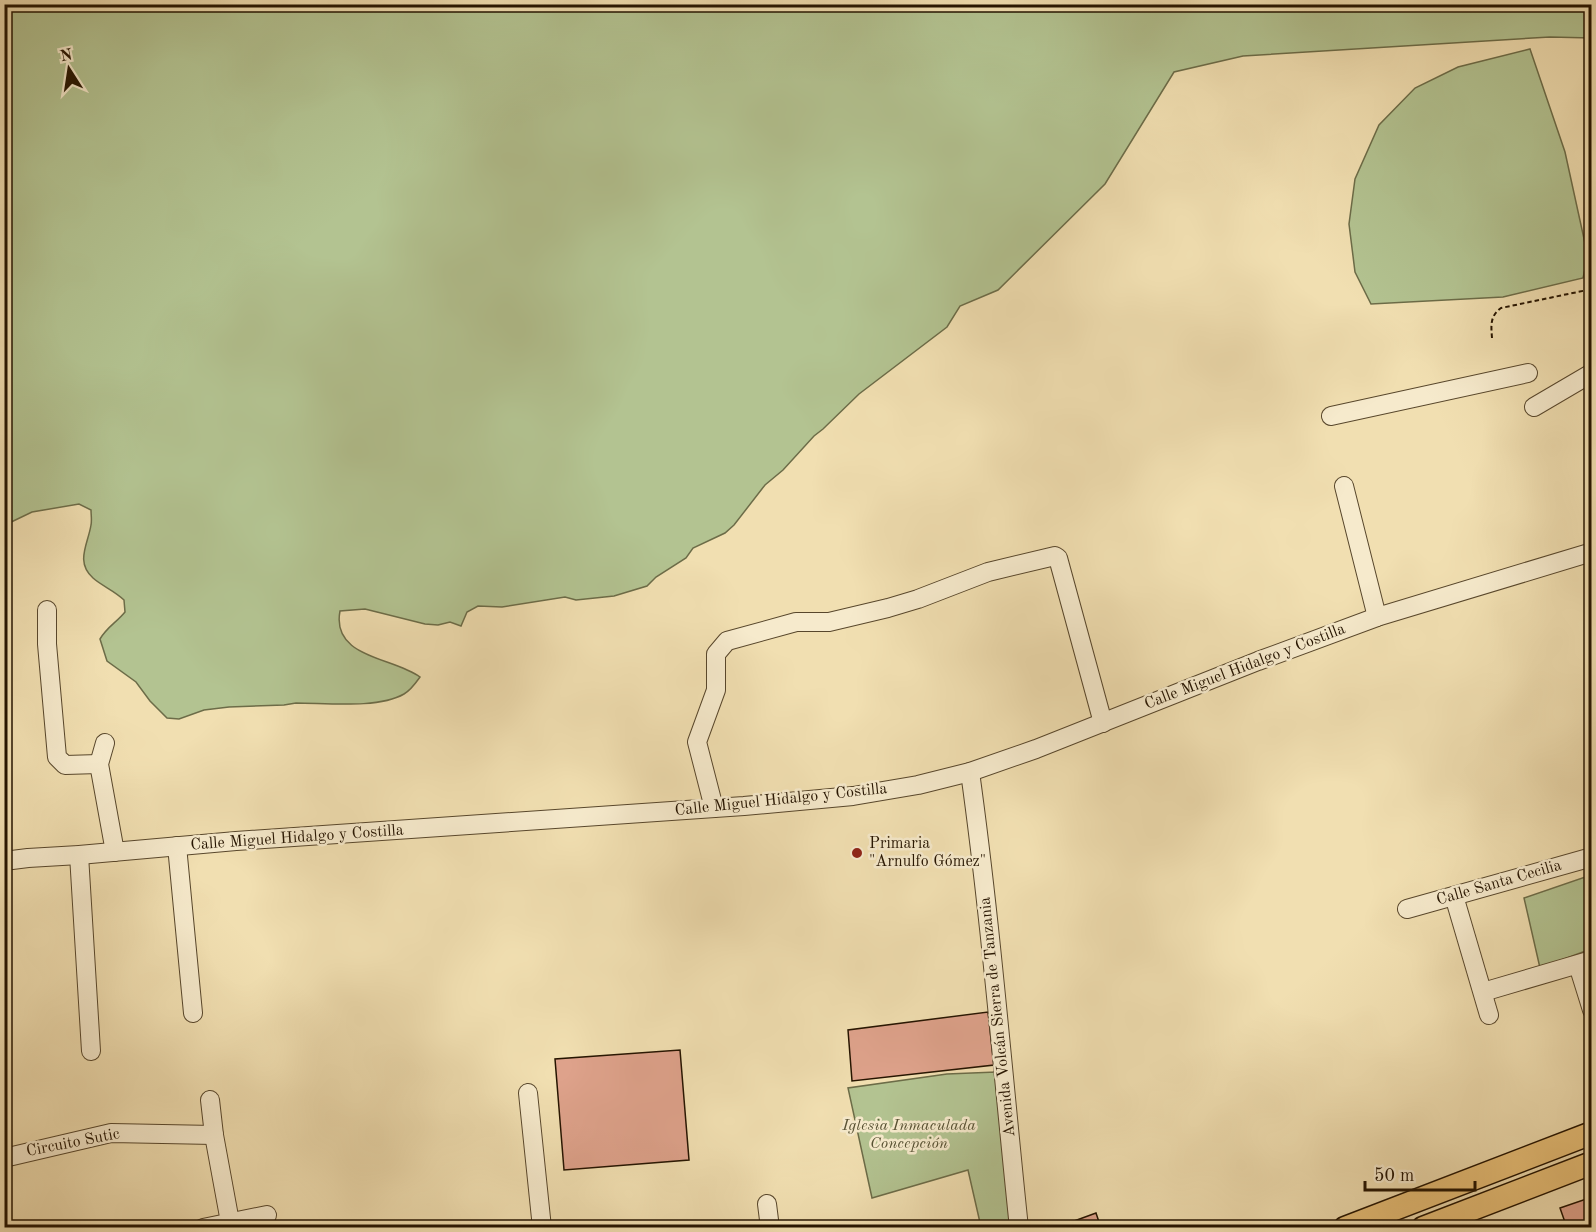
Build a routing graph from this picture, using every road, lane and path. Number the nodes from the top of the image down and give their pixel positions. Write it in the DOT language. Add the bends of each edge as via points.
graph roads {
  1 [pos="1592,289"];
  2 [pos="1492,338"];
  3 [pos="1528,373"];
  4 [pos="1592,373"];
  5 [pos="1534,407"];
  6 [pos="1330,416"];
  7 [pos="1344,486"];
  8 [pos="1592,552"];
  9 [pos="47,610"];
  10 [pos="1377,617"];
  11 [pos="1103,723"];
  12 [pos="105,743"];
  13 [pos="99,764"];
  14 [pos="970,772"];
  15 [pos="714,808"];
  16 [pos="177,846"];
  17 [pos="116,852"];
  18 [pos="79,855"];
  19 [pos="1592,857"];
  20 [pos="4,861"];
  21 [pos="1454,896"];
  22 [pos="1407,909"];
  23 [pos="1585,963"];
  24 [pos="1483,992"];
  25 [pos="1592,1010"];
  26 [pos="193,1013"];
  27 [pos="1489,1015"];
  28 [pos="91,1051"];
  29 [pos="528,1093"];
  30 [pos="210,1100"];
  31 [pos="1592,1133"];
  32 [pos="214,1135"];
  33 [pos="4,1158"];
  34 [pos="1592,1163"];
  35 [pos="767,1204"];
  36 [pos="267,1215"];
  37 [pos="230,1222"];
  38 [pos="203,1227"];
  39 [pos="542,1227"];
  40 [pos="770,1227"];
  41 [pos="1019,1227"];
  42 [pos="1345,1227"];
  43 [pos="1424,1227"];
  1 -- 2 [label="path" via="1501,308 1491,323"];
  3 -- 6 [label="street"];
  4 -- 5 [label="street"];
  7 -- 10 [label="street"];
  8 -- 10 [label="street, Calle Miguel Hidalgo y Costilla"];
  9 -- 13 [label="street" via="57,757 65,765"];
  10 -- 11 [label="street, Calle Miguel Hidalgo y Costilla"];
  11 -- 14 [label="street, Calle Miguel Hidalgo y Costilla"];
  11 -- 15 [label="street" via="1061,566 1055,556 1029,561 888,608 828,622 796,622 727,641 716,654 716,690 697,742"];
  12 -- 13 [label="street"];
  13 -- 17 [label="street"];
  14 -- 15 [label="street, Calle Miguel Hidalgo y Costilla" via="853,796"];
  14 -- 41 [label="street, Avenida Volcán Sierra de Tanzania" via="987,900"];
  15 -- 16 [label="street, Calle Miguel Hidalgo y Costilla"];
  16 -- 17 [label="street, Calle Miguel Hidalgo y Costilla"];
  16 -- 26 [label="street"];
  17 -- 18 [label="street, Calle Miguel Hidalgo y Costilla"];
  18 -- 20 [label="street, Calle Miguel Hidalgo y Costilla"];
  18 -- 28 [label="street"];
  19 -- 21 [label="street, Calle Santa Cecilia"];
  21 -- 22 [label="street, Calle Santa Cecilia"];
  21 -- 24 [label="street"];
  23 -- 24 [label="street"];
  23 -- 25 [label="street"];
  24 -- 27 [label="street"];
  29 -- 39 [label="street"];
  30 -- 32 [label="street"];
  31 -- 42 [label="main road"];
  32 -- 33 [label="street, Circuito Sutic" via="111,1133"];
  32 -- 37 [label="street"];
  34 -- 43 [label="main road"];
  35 -- 40 [label="street"];
  36 -- 37 [label="street"];
  37 -- 38 [label="street"];
}
